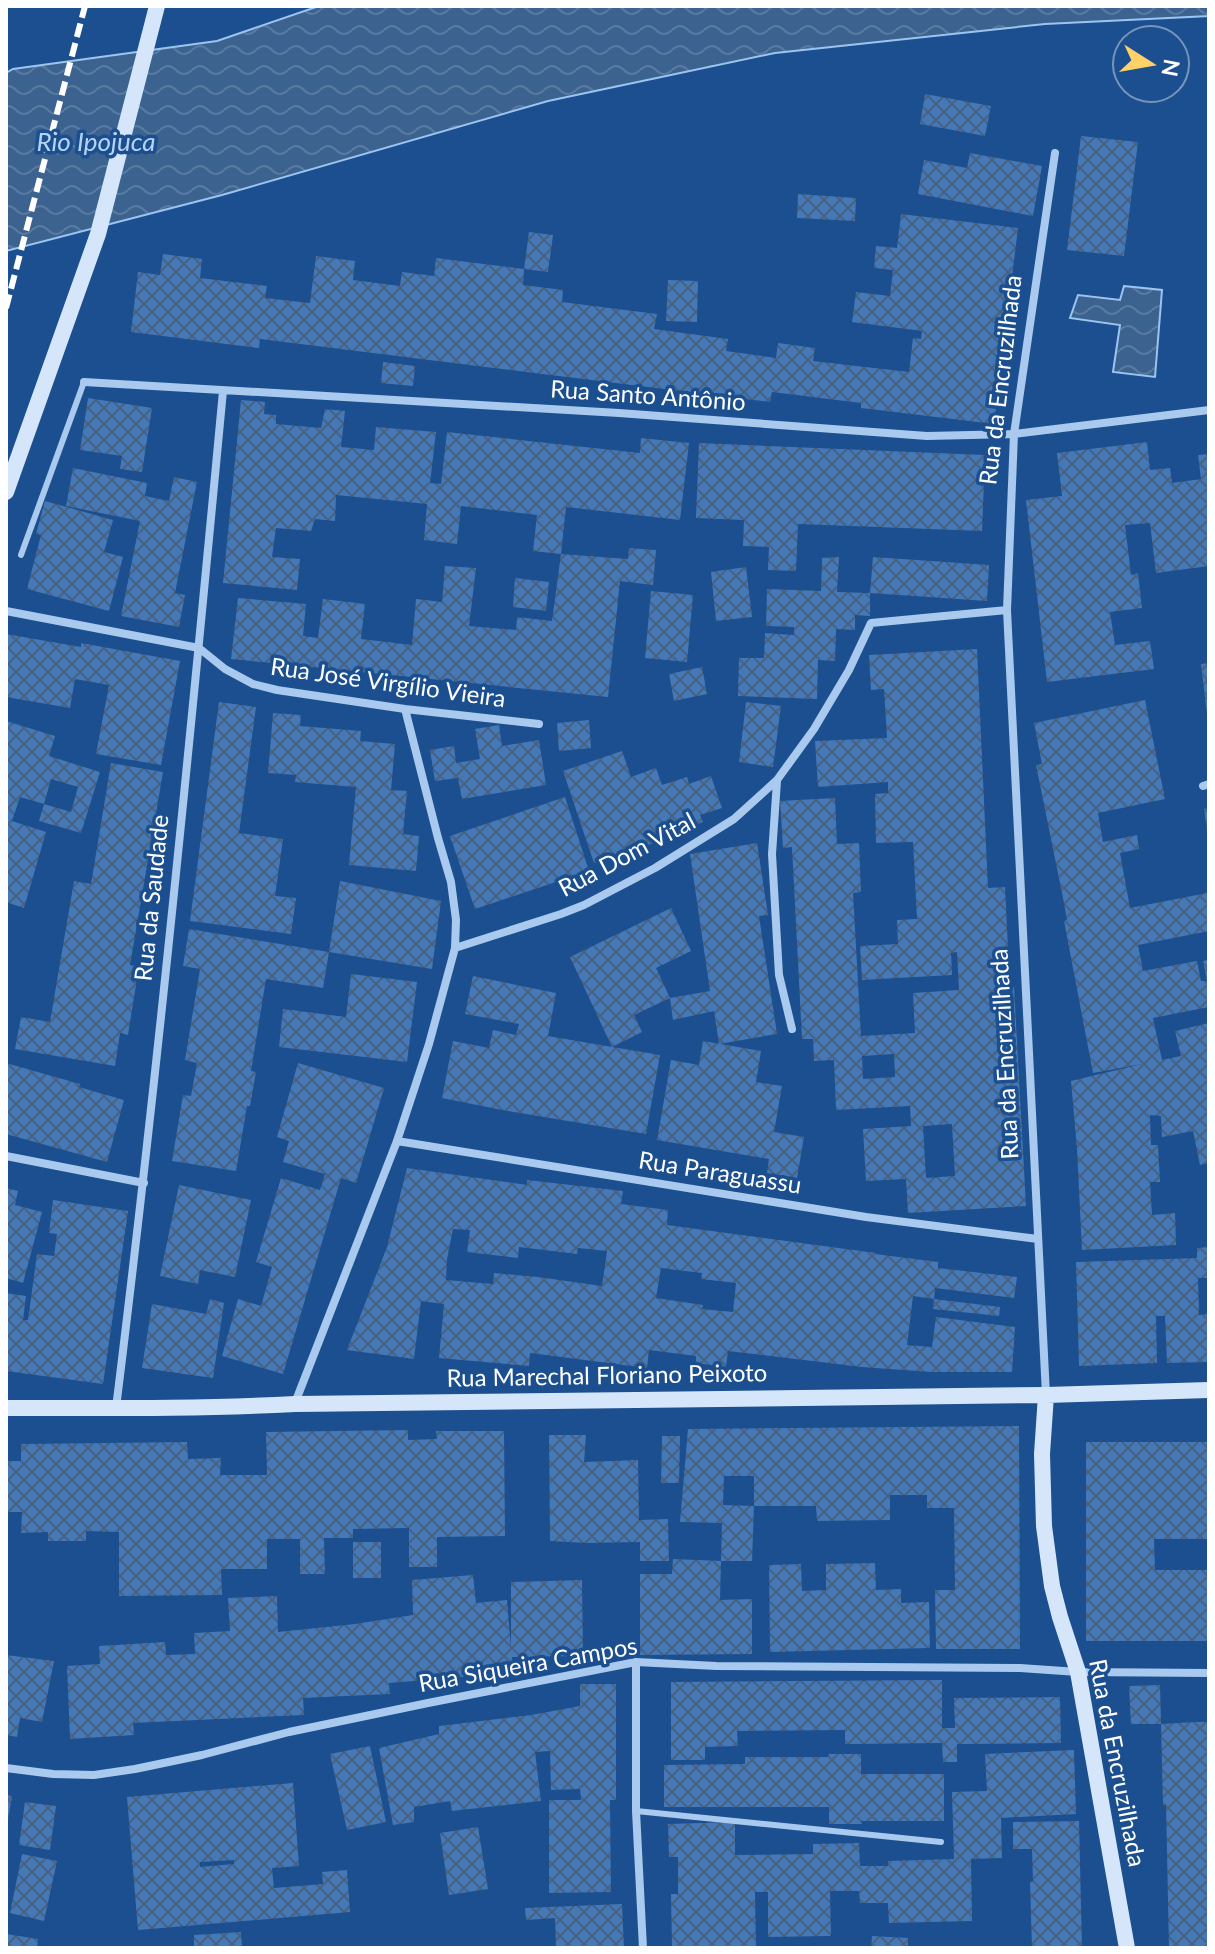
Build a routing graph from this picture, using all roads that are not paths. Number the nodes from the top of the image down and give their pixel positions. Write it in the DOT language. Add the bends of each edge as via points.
graph roads {
  1 [pos="157,6"];
  2 [pos="1055,153"];
  3 [pos="84,382"];
  4 [pos="223,391"];
  5 [pos="1209,410"];
  6 [pos="1014,434"];
  7 [pos="6,492"];
  8 [pos="21,555"];
  9 [pos="1007,610"];
  10 [pos="6,611"];
  11 [pos="199,648"];
  12 [pos="405,709"];
  13 [pos="539,724"];
  14 [pos="777,780"];
  15 [pos="455,948"];
  16 [pos="792,1029"];
  17 [pos="397,1141"];
  18 [pos="6,1156"];
  19 [pos="144,1183"];
  20 [pos="1038,1239"];
  21 [pos="1209,1390"];
  22 [pos="1046,1395"];
  23 [pos="295,1404"];
  24 [pos="6,1408"];
  25 [pos="116,1408"];
  26 [pos="636,1662"];
  27 [pos="1078,1672"];
  28 [pos="1209,1673"];
  29 [pos="6,1768"];
  30 [pos="636,1811"];
  31 [pos="941,1842"];
  32 [pos="643,1948"];
  33 [pos="1127,1948"];
  1 -- 7 [label="street" via="98,234"];
  2 -- 6 [label="street, Rua da Encruzilhada"];
  3 -- 4 [label="street, Rua Santo Antônio"];
  3 -- 8 [label="lane"];
  4 -- 6 [label="street, Rua Santo Antônio" via="927,436"];
  4 -- 11 [label="street, Rua da Saudade"];
  5 -- 6 [label="street, Rua Santo Antônio"];
  6 -- 9 [label="street, Rua da Encruzilhada"];
  9 -- 14 [label="street, Rua Dom Vital" via="871,623 814,729"];
  9 -- 20 [label="street, Rua da Encruzilhada"];
  10 -- 11 [label="street, Rua José Virgílio Vieira"];
  11 -- 12 [label="street, Rua José Virgílio Vieira" via="253,684"];
  11 -- 19 [label="street, Rua da Saudade"];
  12 -- 13 [label="street, Rua José Virgílio Vieira"];
  12 -- 15 [label="street" via="451,882"];
  14 -- 15 [label="street, Rua Dom Vital" via="734,819 617,889 561,914"];
  14 -- 16 [label="street" via="772,854 778,961"];
  15 -- 17 [label="street"];
  17 -- 20 [label="street, Rua Paraguassu" via="866,1217"];
  17 -- 23 [label="street"];
  18 -- 19 [label="street"];
  19 -- 25 [label="street, Rua da Saudade"];
  20 -- 22 [label="street, Rua da Encruzilhada"];
  21 -- 22 [label="street, Rua Marechal Floriano Peixoto"];
  22 -- 23 [label="street, Rua Marechal Floriano Peixoto"];
  22 -- 27 [label="street, Rua da Encruzilhada" via="1044,1526 1052,1586"];
  23 -- 25 [label="street, Rua Marechal Floriano Peixoto"];
  24 -- 25 [label="street, Rua Marechal Floriano Peixoto"];
  26 -- 27 [label="street, Rua Siqueira Campos"];
  26 -- 29 [label="street, Rua Siqueira Campos" via="289,1732 135,1769 94,1775"];
  26 -- 30 [label="street"];
  27 -- 28 [label="street, Rua Siqueira Campos"];
  27 -- 33 [label="street, Rua da Encruzilhada"];
  30 -- 31 [label="lane"];
  30 -- 32 [label="street"];
}
